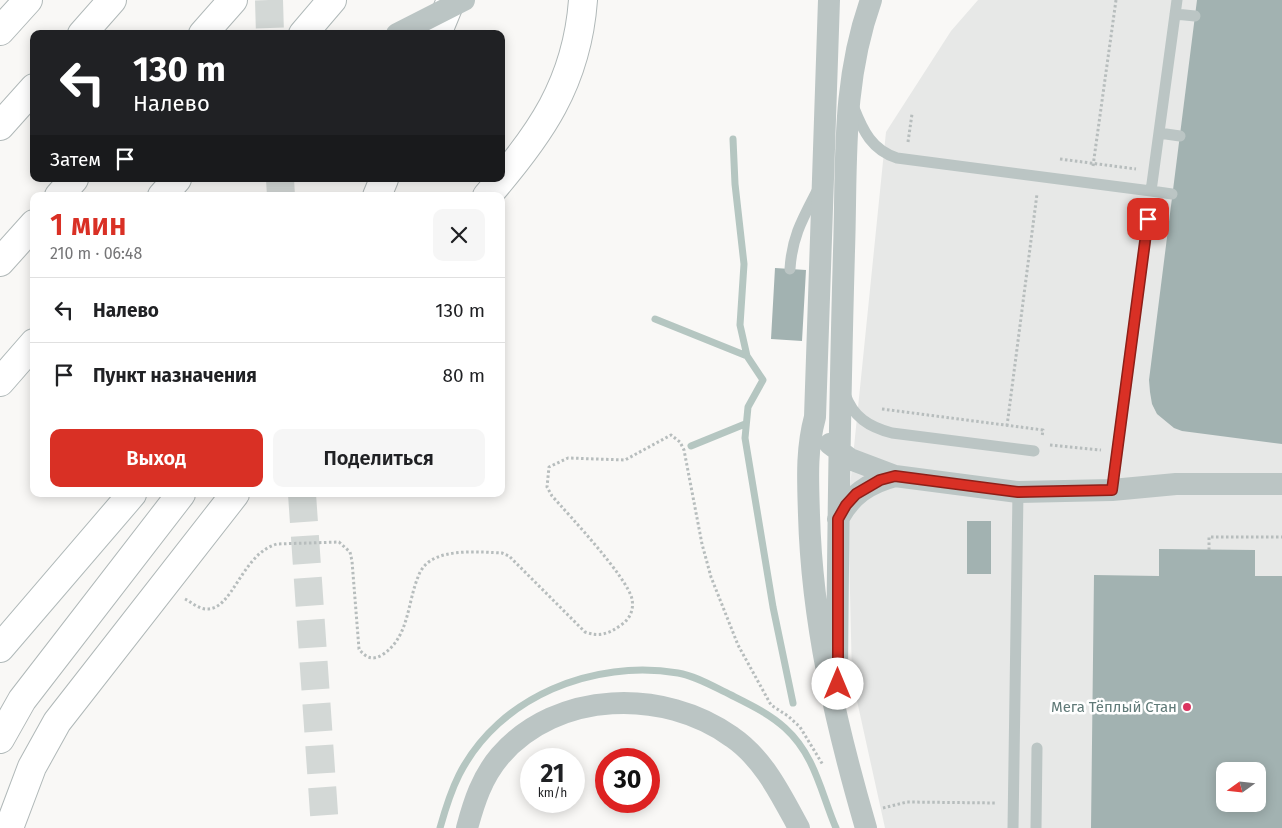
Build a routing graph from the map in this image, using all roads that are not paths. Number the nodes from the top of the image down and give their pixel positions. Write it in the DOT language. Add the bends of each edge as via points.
graph roads {
  1 [pos="28,0"];
  2 [pos="112,0"];
  3 [pos="233,0"];
  4 [pos="332,0"];
  5 [pos="451,0"];
  6 [pos="464,0"];
  7 [pos="583,0"];
  8 [pos="829,0"];
  9 [pos="871,0"];
  10 [pos="1177,0"];
  11 [pos="1175,14"];
  12 [pos="1195,16"];
  13 [pos="4,27"];
  14 [pos="86,30"];
  15 [pos="207,30"];
  16 [pos="306,30"];
  17 [pos="405,30"];
  18 [pos="439,30"];
  19 [pos="30,92"];
  20 [pos="849,93"];
  21 [pos="0,126"];
  22 [pos="1159,133"];
  23 [pos="1180,136"];
  24 [pos="505,176"];
  25 [pos="823,179"];
  26 [pos="71,182"];
  27 [pos="174,182"];
  28 [pos="499,182"];
  29 [pos="1152,191"];
  30 [pos="63,192"];
  31 [pos="166,192"];
  32 [pos="491,192"];
  33 [pos="1172,194"];
  34 [pos="1148,219"];
  35 [pos="30,228"];
  36 [pos="0,262"];
  37 [pos="790,269"];
  38 [pos="30,348"];
  39 [pos="840,380"];
  40 [pos="0,382"];
  41 [pos="815,417"];
  42 [pos="1034,451"];
  43 [pos="838,452"];
  44 [pos="895,476"];
  45 [pos="1282,484"];
  46 [pos="1112,490"];
  47 [pos="1018,492"];
  48 [pos="129,497"];
  49 [pos="179,497"];
  50 [pos="233,497"];
  51 [pos="838,519"];
  52 [pos="0,648"];
  53 [pos="837,721"];
  54 [pos="0,739"];
  55 [pos="1037,748"];
  56 [pos="9,828"];
  57 [pos="466,828"];
  58 [pos="799,828"];
  59 [pos="866,828"];
  60 [pos="1013,828"];
  61 [pos="1036,828"];
  1 -- 13 [label="main road"];
  2 -- 14 [label="main road"];
  3 -- 15 [label="main road"];
  4 -- 16 [label="main road"];
  5 -- 18 [label="main road"];
  6 -- 17 [label="street, bridge"];
  7 -- 24 [label="main road" via="578,41 566,80 548,116"];
  8 -- 25 [label="street"];
  9 -- 20 [label="street" via="854,58"];
  10 -- 11 [label="lane"];
  11 -- 12 [label="lane"];
  11 -- 22 [label="lane"];
  19 -- 21 [label="main road"];
  20 -- 29 [label="lane" via="867,137 891,156"];
  20 -- 39 [label="street"];
  22 -- 23 [label="lane"];
  22 -- 29 [label="lane"];
  25 -- 37 [label="lane" via="796,230"];
  25 -- 41 [label="street"];
  26 -- 30 [label="main road"];
  27 -- 31 [label="main road"];
  28 -- 32 [label="main road"];
  29 -- 33 [label="lane"];
  34 -- 46 [label="lane"];
  35 -- 36 [label="main road"];
  38 -- 40 [label="main road"];
  39 -- 42 [label="lane" via="852,409 878,429"];
  39 -- 43 [label="street"];
  41 -- 43 [label="street" via="828,443"];
  41 -- 53 [label="street" via="807,461 810,541 822,649"];
  43 -- 44 [label="street"];
  43 -- 51 [label="street"];
  44 -- 47 [label="street"];
  44 -- 51 [label="street" via="880,480 856,494"];
  45 -- 46 [label="street" via="1176,484"];
  46 -- 47 [label="street"];
  47 -- 60 [label="lane"];
  48 -- 52 [label="main road"];
  49 -- 54 [label="main road" via="22,700"];
  50 -- 56 [label="main road" via="57,722 32,767"];
  51 -- 53 [label="street"];
  53 -- 59 [label="street"];
  55 -- 61 [label="lane"];
  57 -- 58 [label="street" via="486,776 500,756 520,737 566,712 619,703 680,710 707,721 734,738 775,782"];
}
